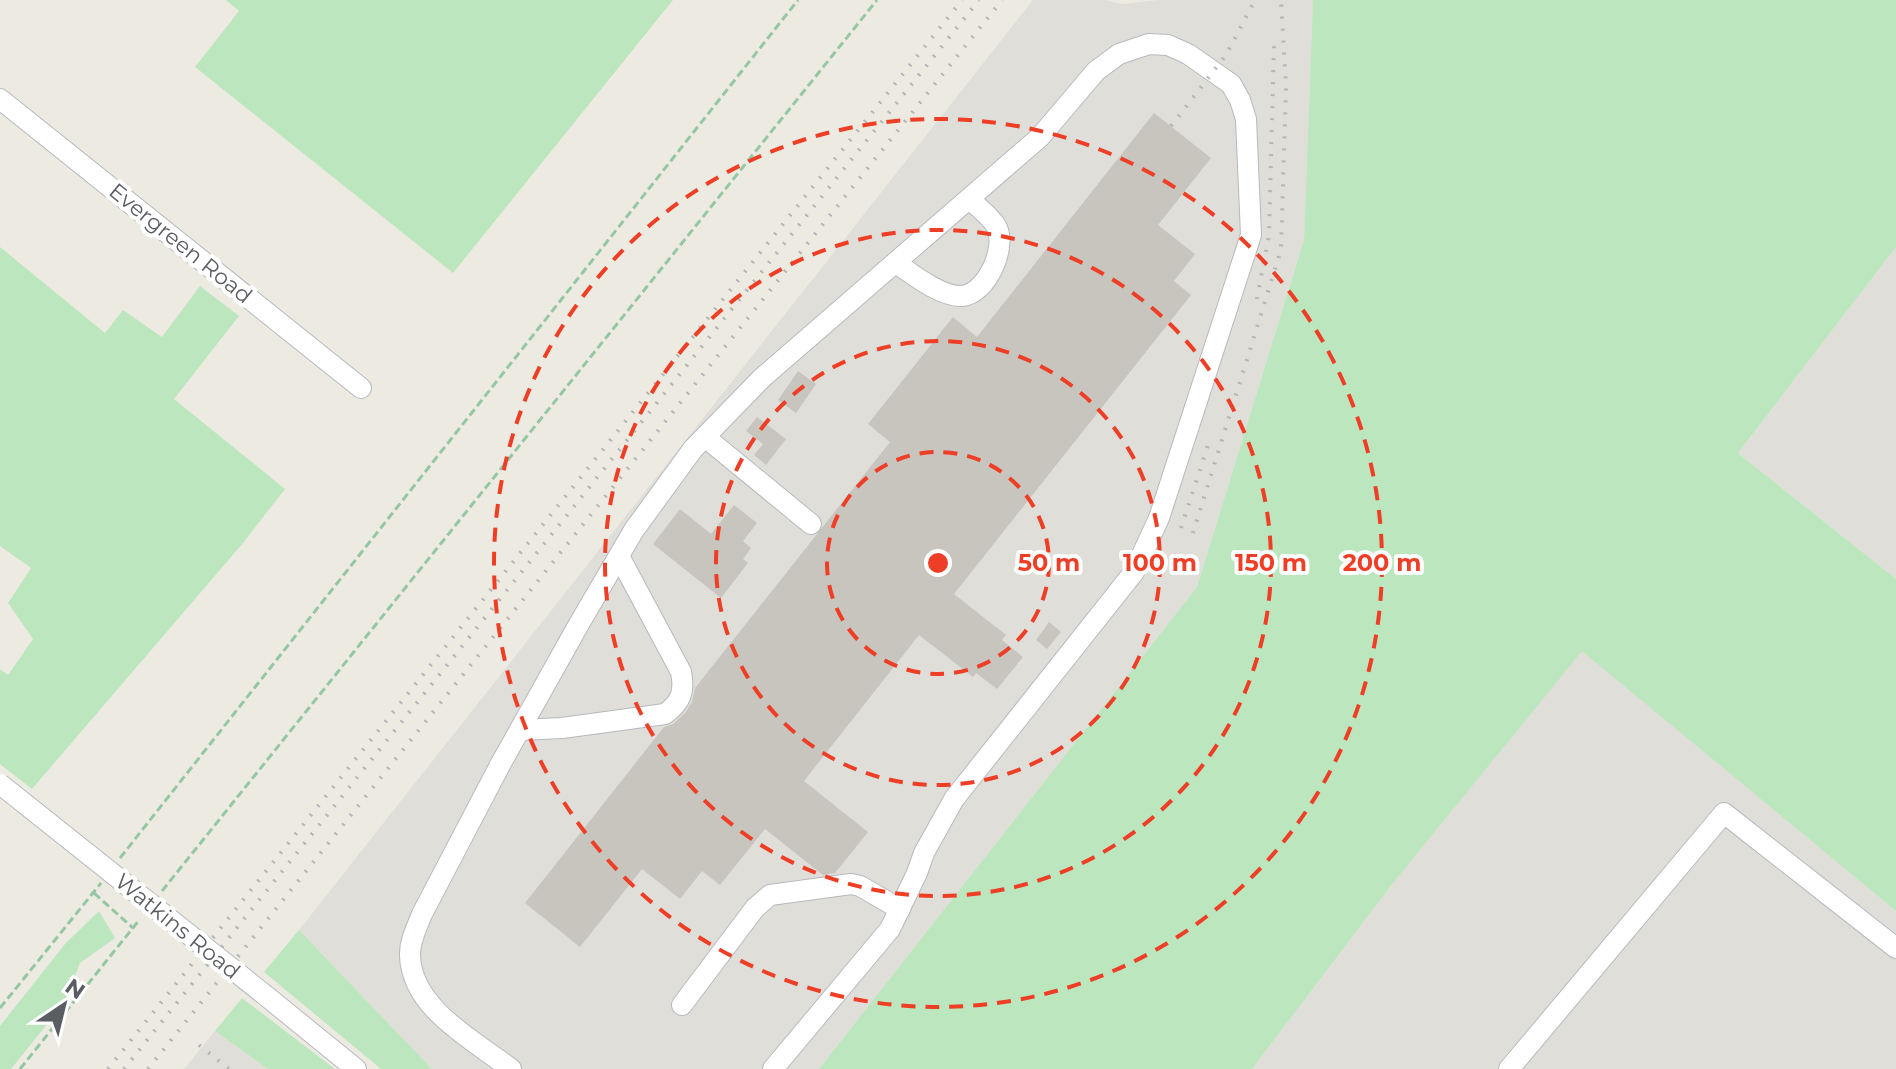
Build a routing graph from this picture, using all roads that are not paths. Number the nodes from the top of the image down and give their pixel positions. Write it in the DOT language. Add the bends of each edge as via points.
graph roads {
  1 [pos="0,99"];
  2 [pos="969,199"];
  3 [pos="896,263"];
  4 [pos="361,388"];
  5 [pos="705,437"];
  6 [pos="811,524"];
  7 [pos="619,556"];
  8 [pos="520,730"];
  9 [pos="0,784"];
  10 [pos="900,909"];
  11 [pos="1896,948"];
  12 [pos="682,1005"];
  13 [pos="356,1069"];
  14 [pos="511,1069"];
  15 [pos="773,1069"];
  16 [pos="1509,1069"];
  1 -- 4 [label="street, Evergreen Road"];
  2 -- 3 [label="street"];
  2 -- 3 [label="street" via="996,225 1001,240 977,289 962,296 938,290"];
  2 -- 10 [label="street" via="1040,137 1096,71 1119,54 1149,44 1168,45 1231,84 1240,100 1246,119 1251,235 1144,555 954,799"];
  3 -- 5 [label="street" via="762,378"];
  5 -- 6 [label="street"];
  5 -- 7 [label="street"];
  7 -- 8 [label="street"];
  7 -- 8 [label="street" via="681,672 685,688 677,705 665,714"];
  8 -- 14 [label="street" via="422,914 410,957 422,993 441,1017"];
  9 -- 13 [label="street, Watkins Road, bridge"];
  10 -- 12 [label="street" via="851,884 770,895"];
  10 -- 15 [label="street" via="890,929"];
  11 -- 16 [label="street" via="1724,813"];
}
